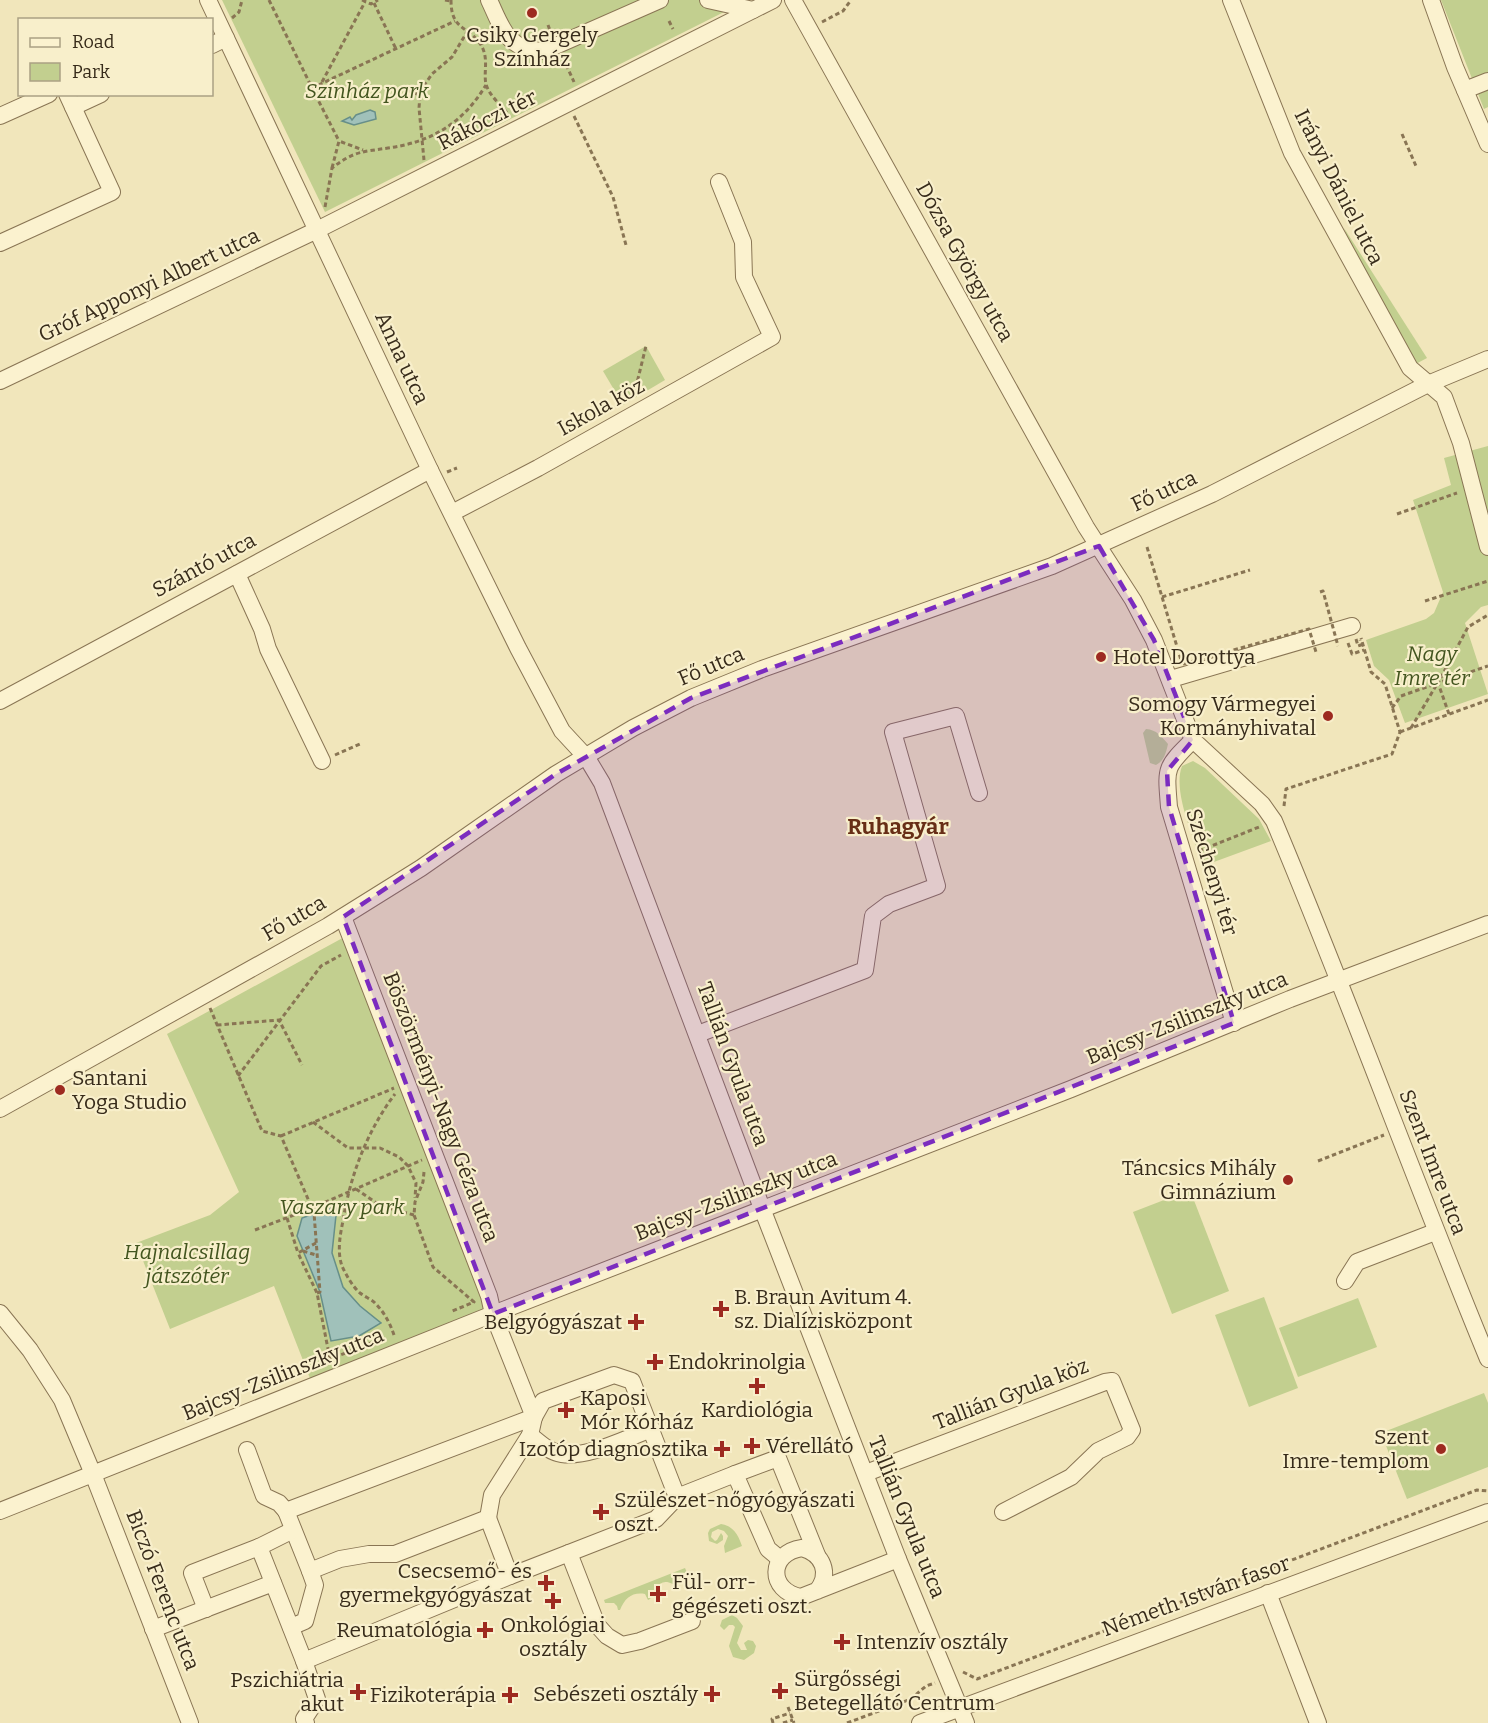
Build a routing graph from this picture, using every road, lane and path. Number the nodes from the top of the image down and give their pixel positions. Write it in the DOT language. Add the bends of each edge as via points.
graph roads {
  1 [pos="208,0"];
  2 [pos="242,0"];
  3 [pos="269,0"];
  4 [pos="445,0"];
  5 [pos="451,0"];
  6 [pos="489,0"];
  7 [pos="660,0"];
  8 [pos="708,0"];
  9 [pos="773,0"];
  10 [pos="793,0"];
  11 [pos="851,0"];
  12 [pos="1232,0"];
  13 [pos="1431,0"];
  14 [pos="363,1"];
  15 [pos="376,1"];
  16 [pos="753,10"];
  17 [pos="213,18"];
  18 [pos="213,19"];
  19 [pos="231,19"];
  20 [pos="455,21"];
  21 [pos="669,21"];
  22 [pos="673,29"];
  23 [pos="810,29"];
  24 [pos="467,32"];
  25 [pos="219,42"];
  26 [pos="396,49"];
  27 [pos="1488,81"];
  28 [pos="321,83"];
  29 [pos="486,85"];
  30 [pos="312,88"];
  31 [pos="1465,90"];
  32 [pos="408,91"];
  33 [pos="420,95"];
  34 [pos="45,96"];
  35 [pos="92,96"];
  36 [pos="70,101"];
  37 [pos="569,104"];
  38 [pos="0,117"];
  39 [pos="511,119"];
  40 [pos="1402,134"];
  41 [pos="421,140"];
  42 [pos="339,141"];
  43 [pos="1488,144"];
  44 [pos="365,151"];
  45 [pos="424,162"];
  46 [pos="1416,166"];
  47 [pos="332,168"];
  48 [pos="719,182"];
  49 [pos="325,212"];
  50 [pos="317,230"];
  51 [pos="0,243"];
  52 [pos="626,245"];
  53 [pos="646,346"];
  54 [pos="1488,359"];
  55 [pos="1449,375"];
  56 [pos="0,381"];
  57 [pos="1428,384"];
  58 [pos="1444,398"];
  59 [pos="629,417"];
  60 [pos="457,468"];
  61 [pos="438,472"];
  62 [pos="1472,488"];
  63 [pos="452,513"];
  64 [pos="1397,514"];
  65 [pos="1099,546"];
  66 [pos="1147,547"];
  67 [pos="1488,547"];
  68 [pos="1250,570"];
  69 [pos="237,574"];
  70 [pos="1488,581"];
  71 [pos="1320,592"];
  72 [pos="1162,597"];
  73 [pos="1425,601"];
  74 [pos="1488,615"];
  75 [pos="1353,626"];
  76 [pos="1338,646"];
  77 [pos="1364,650"];
  78 [pos="1316,652"];
  79 [pos="1488,666"];
  80 [pos="1171,680"];
  81 [pos="1438,683"];
  82 [pos="1488,700"];
  83 [pos="0,701"];
  84 [pos="1392,708"];
  85 [pos="1449,714"];
  86 [pos="1411,728"];
  87 [pos="562,731"];
  88 [pos="1400,732"];
  89 [pos="1193,740"];
  90 [pos="360,744"];
  91 [pos="587,758"];
  92 [pos="322,761"];
  93 [pos="556,774"];
  94 [pos="979,793"];
  95 [pos="1274,821"];
  96 [pos="1184,857"];
  97 [pos="343,917"];
  98 [pos="1488,924"];
  99 [pos="356,949"];
  100 [pos="1340,980"];
  101 [pos="204,995"];
  102 [pos="279,1020"];
  103 [pos="1234,1023"];
  104 [pos="217,1025"];
  105 [pos="698,1034"];
  106 [pos="302,1065"];
  107 [pos="238,1076"];
  108 [pos="405,1083"];
  109 [pos="0,1108"];
  110 [pos="314,1122"];
  111 [pos="1397,1130"];
  112 [pos="281,1136"];
  113 [pos="364,1148"];
  114 [pos="1318,1161"];
  115 [pos="408,1166"];
  116 [pos="356,1189"];
  117 [pos="347,1193"];
  118 [pos="415,1202"];
  119 [pos="312,1208"];
  120 [pos="763,1211"];
  121 [pos="414,1215"];
  122 [pos="287,1218"];
  123 [pos="255,1230"];
  124 [pos="1435,1232"];
  125 [pos="316,1243"];
  126 [pos="303,1251"];
  127 [pos="298,1253"];
  128 [pos="317,1255"];
  129 [pos="1345,1281"];
  130 [pos="318,1293"];
  131 [pos="0,1313"];
  132 [pos="493,1314"];
  133 [pos="444,1315"];
  134 [pos="394,1335"];
  135 [pos="383,1339"];
  136 [pos="330,1359"];
  137 [pos="1488,1359"];
  138 [pos="330,1380"];
  139 [pos="534,1417"];
  140 [pos="652,1429"];
  141 [pos="530,1435"];
  142 [pos="247,1450"];
  143 [pos="866,1473"];
  144 [pos="93,1474"];
  145 [pos="735,1474"];
  146 [pos="1488,1491"];
  147 [pos="677,1497"];
  148 [pos="0,1511"];
  149 [pos="286,1511"];
  150 [pos="1003,1512"];
  151 [pos="1488,1512"];
  152 [pos="488,1518"];
  153 [pos="293,1530"];
  154 [pos="260,1547"];
  155 [pos="569,1553"];
  156 [pos="817,1555"];
  157 [pos="780,1559"];
  158 [pos="898,1559"];
  159 [pos="310,1571"];
  160 [pos="510,1576"];
  161 [pos="273,1583"];
  162 [pos="817,1591"];
  163 [pos="1268,1593"];
  164 [pos="206,1609"];
  165 [pos="692,1622"];
  166 [pos="291,1627"];
  167 [pos="153,1629"];
  168 [pos="304,1661"];
  169 [pos="947,1678"];
  170 [pos="788,1707"];
  171 [pos="790,1713"];
  172 [pos="963,1716"];
  173 [pos="793,1721"];
  174 [pos="190,1723"];
  175 [pos="306,1723"];
  176 [pos="773,1723"];
  177 [pos="783,1723"];
  178 [pos="847,1723"];
  179 [pos="920,1723"];
  180 [pos="1318,1723"];
  1 -- 17 [label="street, Anna utca"];
  2 -- 19 [label="path" via="239,12"];
  3 -- 30 [label="path"];
  4 -- 5 [label="path"];
  5 -- 20 [label="path"];
  6 -- 7 [label="street" via="505,33 515,44 530,51 558,47"];
  8 -- 16 [label="street"];
  9 -- 16 [label="street, Rákóczi tér"];
  10 -- 23 [label="street, Dózsa György utca"];
  11 -- 23 [label="path" via="843,11"];
  12 -- 57 [label="street, Irányi Dániel utca" via="1292,153 1410,368"];
  13 -- 31 [label="street"];
  14 -- 15 [label="path"];
  14 -- 28 [label="path"];
  15 -- 26 [label="path"];
  16 -- 37 [label="street, Rákóczi tér"];
  18 -- 25 [label="street, Anna utca"];
  20 -- 24 [label="path"];
  20 -- 26 [label="path"];
  21 -- 22 [label="path"];
  23 -- 65 [label="street, Dózsa György utca"];
  24 -- 29 [label="path" via="484,51"];
  24 -- 33 [label="path"];
  25 -- 50 [label="street, Anna utca"];
  26 -- 28 [label="path"];
  27 -- 31 [label="street"];
  28 -- 30 [label="path"];
  29 -- 39 [label="path"];
  29 -- 41 [label="path" via="460,118"];
  30 -- 42 [label="path"];
  31 -- 43 [label="street"];
  32 -- 33 [label="path"];
  33 -- 41 [label="path"];
  34 -- 38 [label="street"];
  35 -- 36 [label="street"];
  36 -- 51 [label="street" via="111,192"];
  37 -- 50 [label="street, Rákóczi tér"];
  37 -- 52 [label="path" via="613,197"];
  40 -- 46 [label="path"];
  41 -- 44 [label="path"];
  41 -- 45 [label="path"];
  42 -- 44 [label="path"];
  42 -- 47 [label="path"];
  44 -- 47 [label="path"];
  47 -- 49 [label="path"];
  48 -- 59 [label="street, Iskola köz" via="743,242 744,277 772,337"];
  50 -- 56 [label="street, Gróf Apponyi Albert utca"];
  50 -- 61 [label="street, Anna utca"];
  53 -- 59 [label="path"];
  54 -- 55 [label="street, Fő utca"];
  55 -- 57 [label="street, Fő utca"];
  55 -- 58 [label="street"];
  57 -- 58 [label="street, Irányi Dániel utca"];
  57 -- 65 [label="street, Fő utca" via="1212,494"];
  58 -- 62 [label="street"];
  59 -- 63 [label="street, Iskola köz"];
  60 -- 61 [label="path"];
  61 -- 63 [label="street, Anna utca"];
  61 -- 69 [label="street, Szántó utca"];
  62 -- 64 [label="path"];
  62 -- 67 [label="street"];
  63 -- 87 [label="street, Anna utca"];
  65 -- 80 [label="street" via="1133,600"];
  65 -- 91 [label="street, Fő utca" via="1001,586 814,650 691,698"];
  66 -- 72 [label="path"];
  68 -- 72 [label="path"];
  69 -- 83 [label="street, Szántó utca"];
  69 -- 92 [label="street"];
  70 -- 73 [label="path"];
  71 -- 76 [label="path, bridge" via="1323,591"];
  72 -- 78 [label="path, bridge" via="1183,664 1309,629"];
  74 -- 81 [label="path" via="1468,627"];
  75 -- 80 [label="street"];
  77 -- 84 [label="path" via="1371,672 1385,684"];
  79 -- 81 [label="path"];
  80 -- 89 [label="street"];
  81 -- 84 [label="path" via="1401,696"];
  81 -- 85 [label="path"];
  81 -- 86 [label="path"];
  82 -- 85 [label="path"];
  84 -- 88 [label="path"];
  85 -- 86 [label="path"];
  86 -- 88 [label="path"];
  87 -- 91 [label="street, Anna utca"];
  87 -- 93 [label="street, Anna utca" via="566,747"];
  88 -- 95 [label="path" via="1392,754 1286,789 1285,805"];
  89 -- 95 [label="street" via="1262,804"];
  89 -- 96 [label="street, Széchenyi tér" via="1167,771 1169,807"];
  90 -- 92 [label="path"];
  91 -- 93 [label="street, Fő utca"];
  91 -- 105 [label="street, Tallián Gyula utca" via="602,783"];
  93 -- 97 [label="street, Fő utca"];
  94 -- 105 [label="street" via="956,716 893,732 937,885 889,904 873,916 865,970"];
  95 -- 96 [label="path"];
  95 -- 100 [label="street"];
  96 -- 103 [label="street, Széchenyi tér"];
  97 -- 99 [label="street, Böszörményi-Nagy Géza utca"];
  97 -- 101 [label="street, Fő utca"];
  98 -- 100 [label="street, Bajcsy-Zsilinszky utca"];
  99 -- 102 [label="path" via="321,966"];
  99 -- 108 [label="street, Böszörményi-Nagy Géza utca"];
  100 -- 103 [label="street, Bajcsy-Zsilinszky utca"];
  100 -- 111 [label="street, Szent Imre utca"];
  101 -- 104 [label="path"];
  101 -- 109 [label="street, Fő utca"];
  102 -- 104 [label="path"];
  102 -- 106 [label="path"];
  102 -- 107 [label="path"];
  103 -- 120 [label="street, Bajcsy-Zsilinszky utca"];
  104 -- 107 [label="path"];
  105 -- 120 [label="street, Tallián Gyula utca"];
  107 -- 112 [label="path" via="262,1131"];
  108 -- 110 [label="path"];
  108 -- 113 [label="path" via="388,1104"];
  108 -- 132 [label="street, Böszörményi-Nagy Géza utca"];
  110 -- 112 [label="path"];
  110 -- 113 [label="path" via="348,1148"];
  111 -- 114 [label="path"];
  111 -- 124 [label="street, Szent Imre utca"];
  112 -- 119 [label="path"];
  113 -- 115 [label="path" via="380,1148"];
  113 -- 117 [label="path"];
  115 -- 116 [label="path"];
  115 -- 118 [label="path" via="416,1183"];
  115 -- 118 [label="path" via="426,1158"];
  116 -- 117 [label="path"];
  116 -- 121 [label="path" via="381,1206"];
  117 -- 119 [label="path"];
  117 -- 134 [label="path" via="339,1240 342,1265 360,1293 375,1303 388,1320"];
  118 -- 121 [label="path"];
  119 -- 122 [label="path"];
  119 -- 125 [label="path"];
  120 -- 132 [label="street, Bajcsy-Zsilinszky utca"];
  120 -- 143 [label="street, Tallián Gyula utca"];
  121 -- 133 [label="path" via="433,1267 474,1302"];
  122 -- 123 [label="path"];
  122 -- 127 [label="path"];
  124 -- 129 [label="street" via="1357,1262"];
  124 -- 137 [label="street, Szent Imre utca"];
  125 -- 126 [label="path"];
  125 -- 128 [label="path"];
  126 -- 127 [label="path"];
  126 -- 128 [label="path"];
  127 -- 130 [label="path"];
  128 -- 130 [label="path"];
  130 -- 136 [label="path"];
  131 -- 144 [label="street, Biczó Ferenc utca" via="62,1400"];
  132 -- 138 [label="street, Bajcsy-Zsilinszky utca"];
  132 -- 139 [label="street, Böszörményi-Nagy Géza utca"];
  135 -- 136 [label="path"];
  136 -- 138 [label="path"];
  138 -- 144 [label="street, Bajcsy-Zsilinszky utca"];
  139 -- 140 [label="street" via="543,1401 614,1375 632,1381"];
  139 -- 141 [label="street"];
  139 -- 149 [label="street"];
  140 -- 141 [label="street" via="586,1453 562,1454 547,1449"];
  140 -- 147 [label="street"];
  141 -- 152 [label="street" via="492,1495"];
  142 -- 149 [label="street" via="264,1496"];
  143 -- 150 [label="street, Tallián Gyula köz" via="1112,1381 1132,1430 1127,1437 1098,1451 1071,1477"];
  143 -- 158 [label="street, Tallián Gyula utca"];
  144 -- 148 [label="street, Bajcsy-Zsilinszky utca"];
  144 -- 167 [label="street, Biczó Ferenc utca"];
  145 -- 147 [label="street"];
  145 -- 156 [label="street" via="778,1458"];
  145 -- 157 [label="street" via="768,1549"];
  146 -- 169 [label="path" via="1477,1490 977,1679 962,1672"];
  147 -- 155 [label="street" via="656,1519"];
  149 -- 153 [label="street"];
  151 -- 163 [label="street, Németh István fasor"];
  152 -- 159 [label="street" via="395,1554 350,1557"];
  152 -- 160 [label="street"];
  153 -- 154 [label="street"];
  153 -- 159 [label="street"];
  154 -- 161 [label="street"];
  154 -- 164 [label="street" via="192,1573"];
  155 -- 160 [label="street"];
  155 -- 165 [label="street" via="597,1625 622,1645"];
  156 -- 157 [label="street" via="802,1548"];
  156 -- 162 [label="street" via="825,1569"];
  157 -- 162 [label="street" via="776,1576 785,1591 801,1597"];
  158 -- 162 [label="street"];
  158 -- 169 [label="street, Tallián Gyula utca"];
  159 -- 166 [label="street" via="315,1585 305,1621"];
  160 -- 168 [label="street"];
  161 -- 164 [label="street"];
  161 -- 166 [label="street"];
  163 -- 172 [label="street, Németh István fasor"];
  163 -- 180 [label="street"];
  164 -- 167 [label="street"];
  166 -- 168 [label="street"];
  167 -- 174 [label="street, Biczó Ferenc utca"];
  168 -- 175 [label="street" via="317,1699 304,1719"];
  169 -- 172 [label="street, Tallián Gyula utca"];
  169 -- 178 [label="path" via="926,1686 911,1699"];
  170 -- 171 [label="path"];
  171 -- 173 [label="path"];
  171 -- 176 [label="path" via="772,1719"];
  172 -- 179 [label="street, Németh István fasor"];
  173 -- 177 [label="path"];
}
